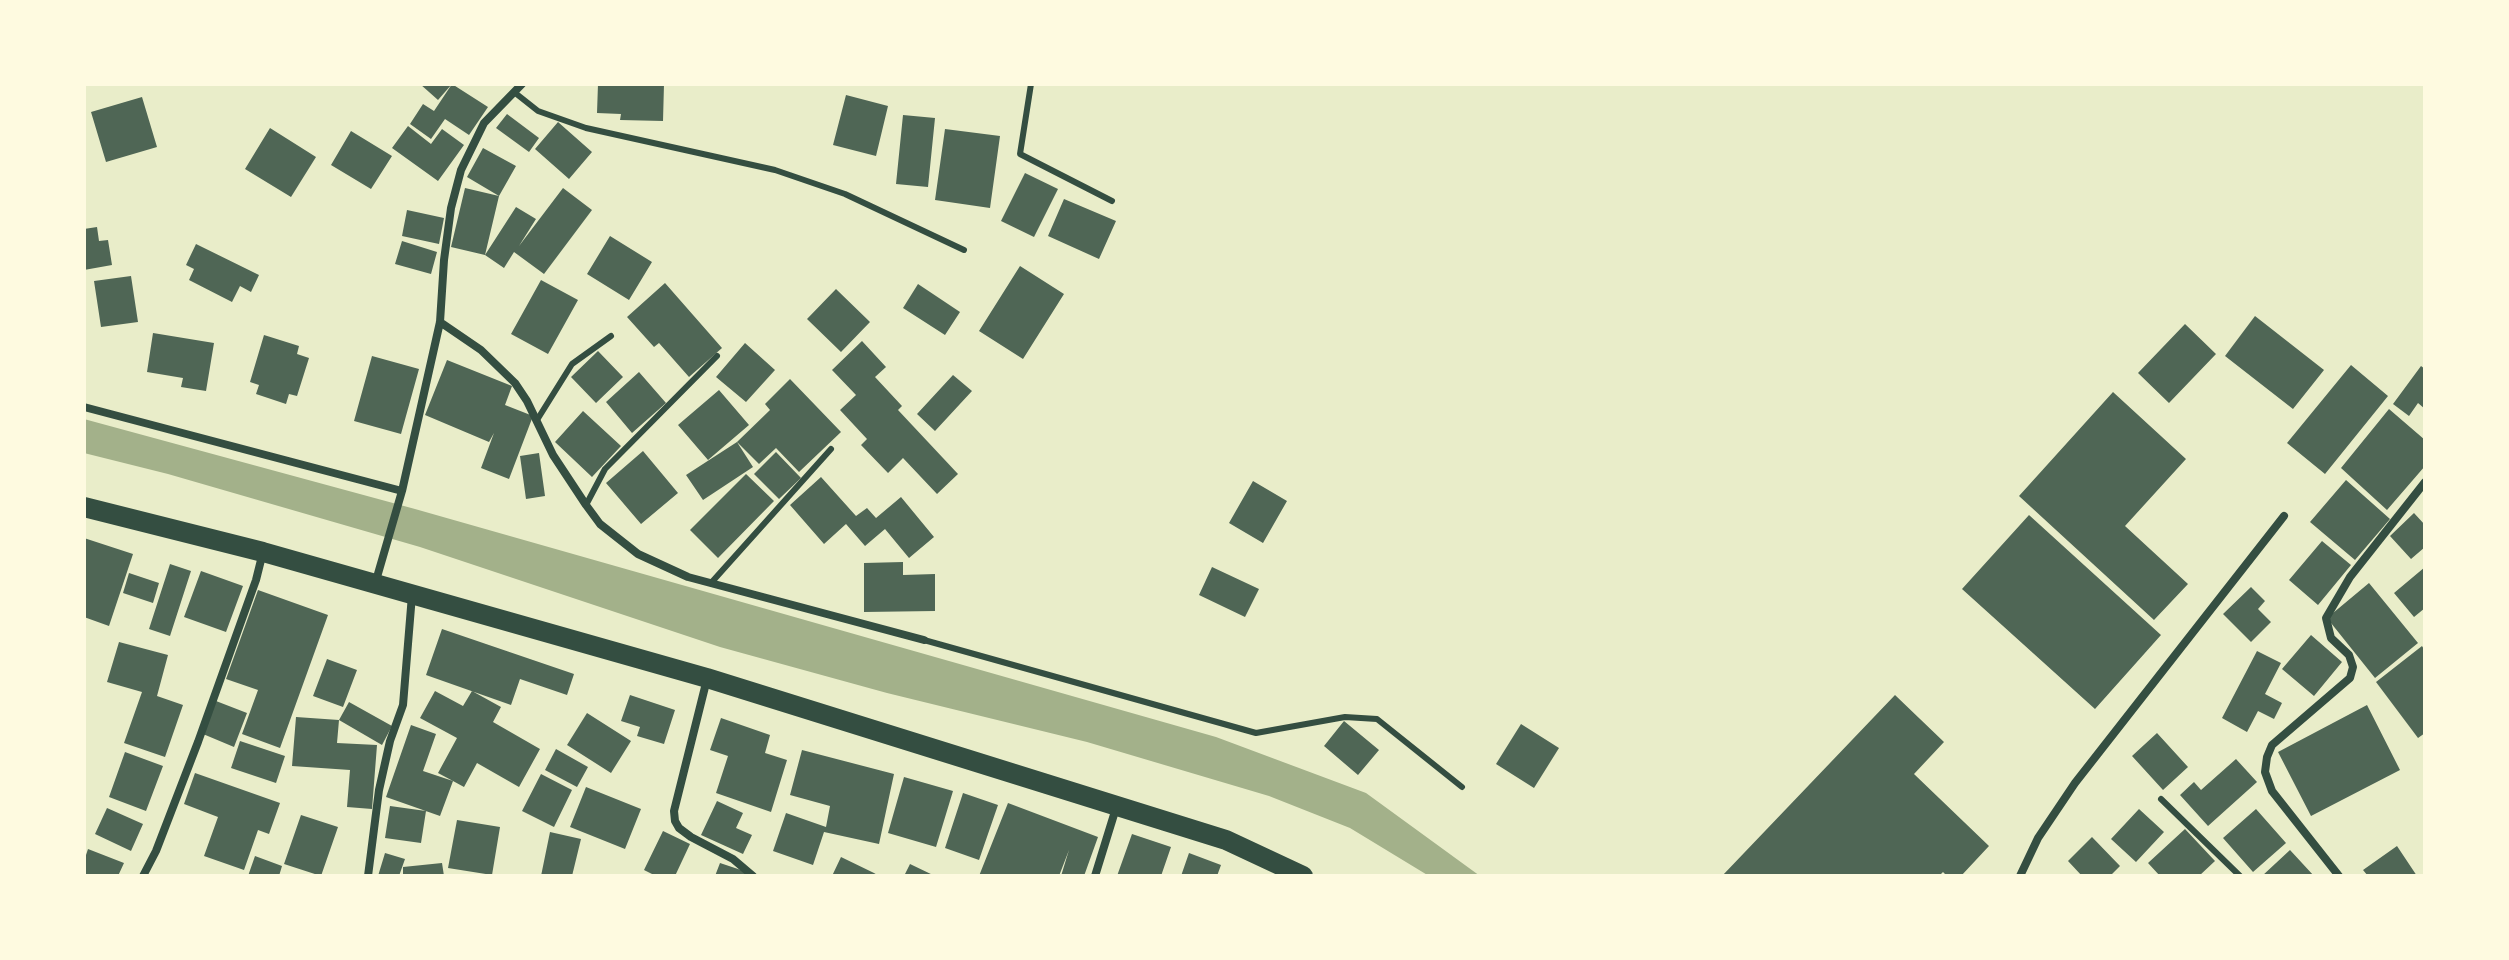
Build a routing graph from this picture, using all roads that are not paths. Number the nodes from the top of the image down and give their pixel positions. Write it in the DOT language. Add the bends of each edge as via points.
graph roads {
  1 [pos="522,84"];
  2 [pos="1031,84"];
  3 [pos="514,92"];
  4 [pos="1112,201"];
  5 [pos="964,250"];
  6 [pos="440,322"];
  7 [pos="611,336"];
  8 [pos="717,356"];
  9 [pos="84,407"];
  10 [pos="537,420"];
  11 [pos="831,449"];
  12 [pos="2425,482"];
  13 [pos="400,495"];
  14 [pos="586,505"];
  15 [pos="84,507"];
  16 [pos="2284,516"];
  17 [pos="263,552"];
  18 [pos="711,583"];
  19 [pos="375,584"];
  20 [pos="412,594"];
  21 [pos="924,640"];
  22 [pos="707,678"];
  23 [pos="1462,787"];
  24 [pos="2161,799"];
  25 [pos="1116,806"];
  26 [pos="143,876"];
  27 [pos="368,876"];
  28 [pos="753,876"];
  29 [pos="1095,876"];
  30 [pos="1303,876"];
  31 [pos="2020,876"];
  32 [pos="2240,876"];
  33 [pos="2339,876"];
  1 -- 3 [label="street"];
  2 -- 4 [label="lane" via="1020,154"];
  3 -- 5 [label="lane" via="538,111 586,128 775,170 845,194"];
  3 -- 6 [label="street" via="484,123 461,170 451,208"];
  6 -- 10 [label="street" via="498,365"];
  6 -- 13 [label="street"];
  7 -- 10 [label="lane" via="572,364"];
  8 -- 14 [label="lane" via="605,469"];
  9 -- 13 [label="street"];
  10 -- 14 [label="street"];
  11 -- 18 [label="lane"];
  12 -- 33 [label="street" via="2350,577 2326,618 2331,638 2349,655 2350,678 2272,745 2267,757 2265,772 2272,791"];
  13 -- 19 [label="street"];
  14 -- 18 [label="street" via="600,524 638,554"];
  15 -- 17 [label="main road"];
  16 -- 31 [label="street" via="2075,783"];
  17 -- 19 [label="main road"];
  17 -- 26 [label="street" via="198,742"];
  18 -- 21 [label="street"];
  19 -- 20 [label="main road"];
  20 -- 22 [label="main road"];
  20 -- 27 [label="street" via="407,683 379,790"];
  21 -- 23 [label="lane" via="1256,733 1345,717 1377,719"];
  22 -- 25 [label="main road"];
  22 -- 28 [label="street" via="675,821"];
  24 -- 32 [label="lane"];
  25 -- 29 [label="street"];
  25 -- 30 [label="main road" via="1226,840"];
}
